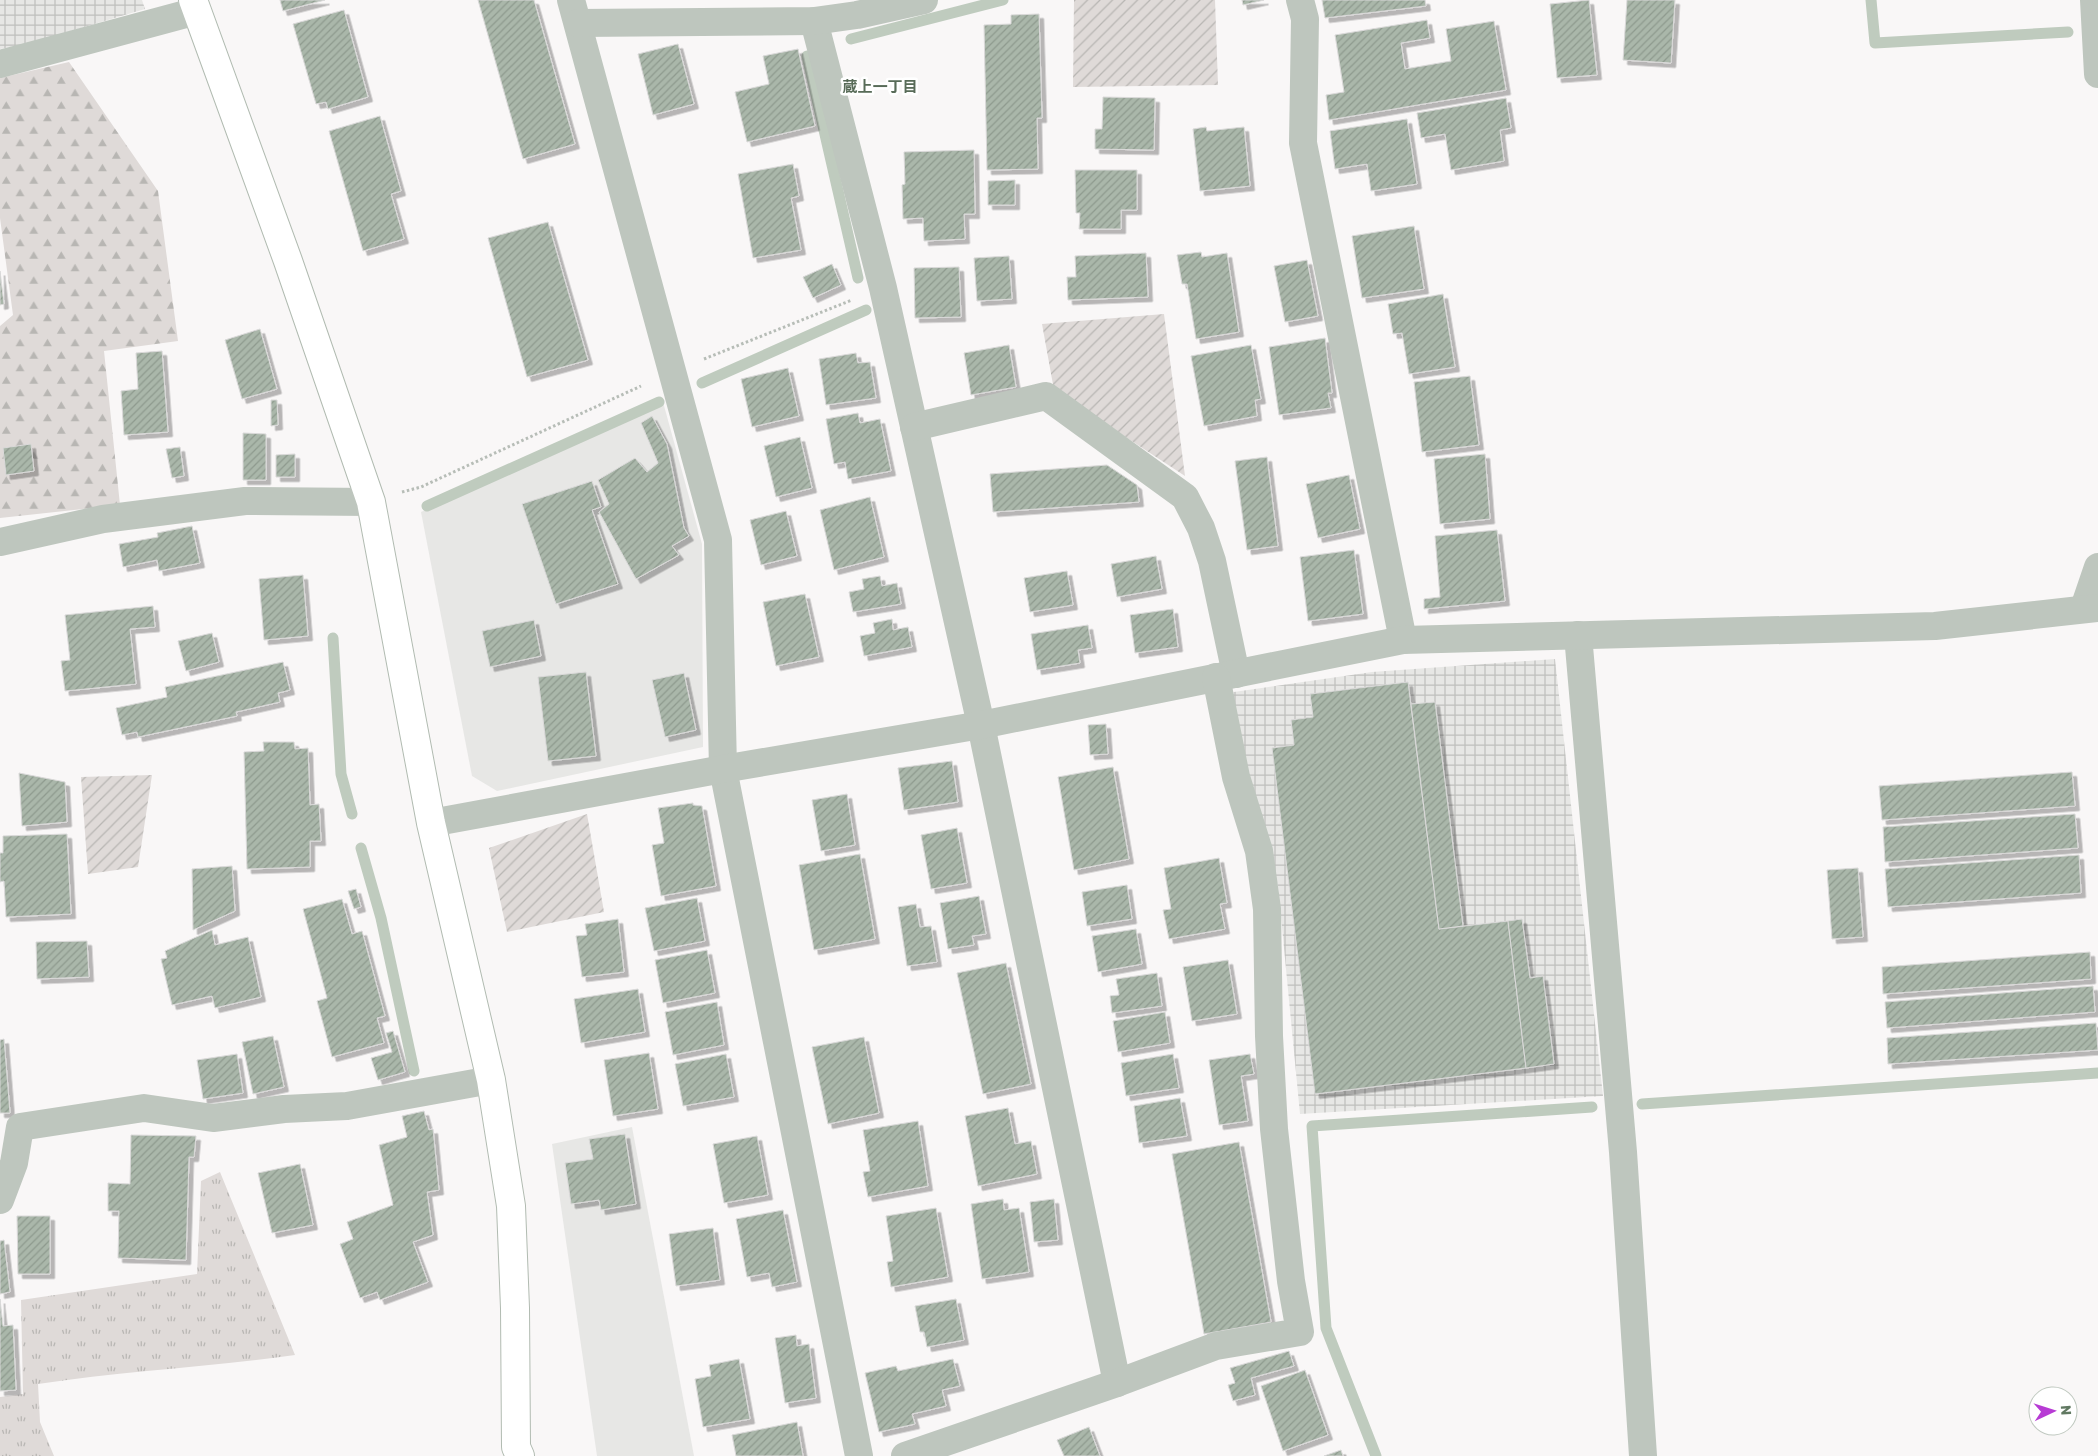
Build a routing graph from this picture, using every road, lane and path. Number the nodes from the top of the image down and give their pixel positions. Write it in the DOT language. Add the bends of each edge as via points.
graph roads {
  1 [pos="924,0"];
  2 [pos="1300,0"];
  3 [pos="2095,1"];
  4 [pos="195,6"];
  5 [pos="575,12"];
  6 [pos="814,21"];
  7 [pos="0,64"];
  8 [pos="2098,74"];
  9 [pos="883,288"];
  10 [pos="672,372"];
  11 [pos="914,427"];
  12 [pos="371,502"];
  13 [pos="0,542"];
  14 [pos="2098,567"];
  15 [pos="2091,608"];
  16 [pos="1578,635"];
  17 [pos="1403,640"];
  18 [pos="1226,675"];
  19 [pos="981,724"];
  20 [pos="722,769"];
  21 [pos="431,823"];
  22 [pos="491,1080"];
  23 [pos="0,1200"];
  24 [pos="1117,1383"];
  25 [pos="516,1453"];
  26 [pos="858,1456"];
  27 [pos="905,1456"];
  28 [pos="1642,1456"];
  1 -- 6 [label="street"];
  2 -- 17 [label="street" via="1305,19 1303,143"];
  3 -- 8 [label="street"];
  4 -- 7 [label="street"];
  4 -- 12 [label="street" via="288,260"];
  5 -- 6 [label="street"];
  5 -- 10 [label="street"];
  6 -- 9 [label="street"];
  9 -- 10 [label="path"];
  9 -- 11 [label="street"];
  10 -- 12 [label="path" via="421,487"];
  10 -- 20 [label="street" via="718,540"];
  11 -- 18 [label="street" via="1046,396 1185,497 1201,528 1212,561"];
  11 -- 19 [label="street"];
  12 -- 13 [label="street" via="245,501 103,519"];
  12 -- 21 [label="street"];
  14 -- 15 [label="street"];
  15 -- 16 [label="street" via="1935,626"];
  16 -- 17 [label="street"];
  16 -- 28 [label="street" via="1623,1152"];
  17 -- 18 [label="street"];
  18 -- 19 [label="street"];
  18 -- 24 [label="street" via="1236,777 1259,851 1267,909 1274,1129 1300,1332 1216,1346"];
  19 -- 20 [label="street"];
  19 -- 24 [label="street"];
  20 -- 21 [label="street"];
  20 -- 26 [label="street"];
  21 -- 22 [label="street"];
  22 -- 23 [label="street" via="348,1106 284,1109 213,1118 144,1108 20,1127 14,1163"];
  22 -- 25 [label="street" via="511,1206"];
  24 -- 27 [label="street"];
}
